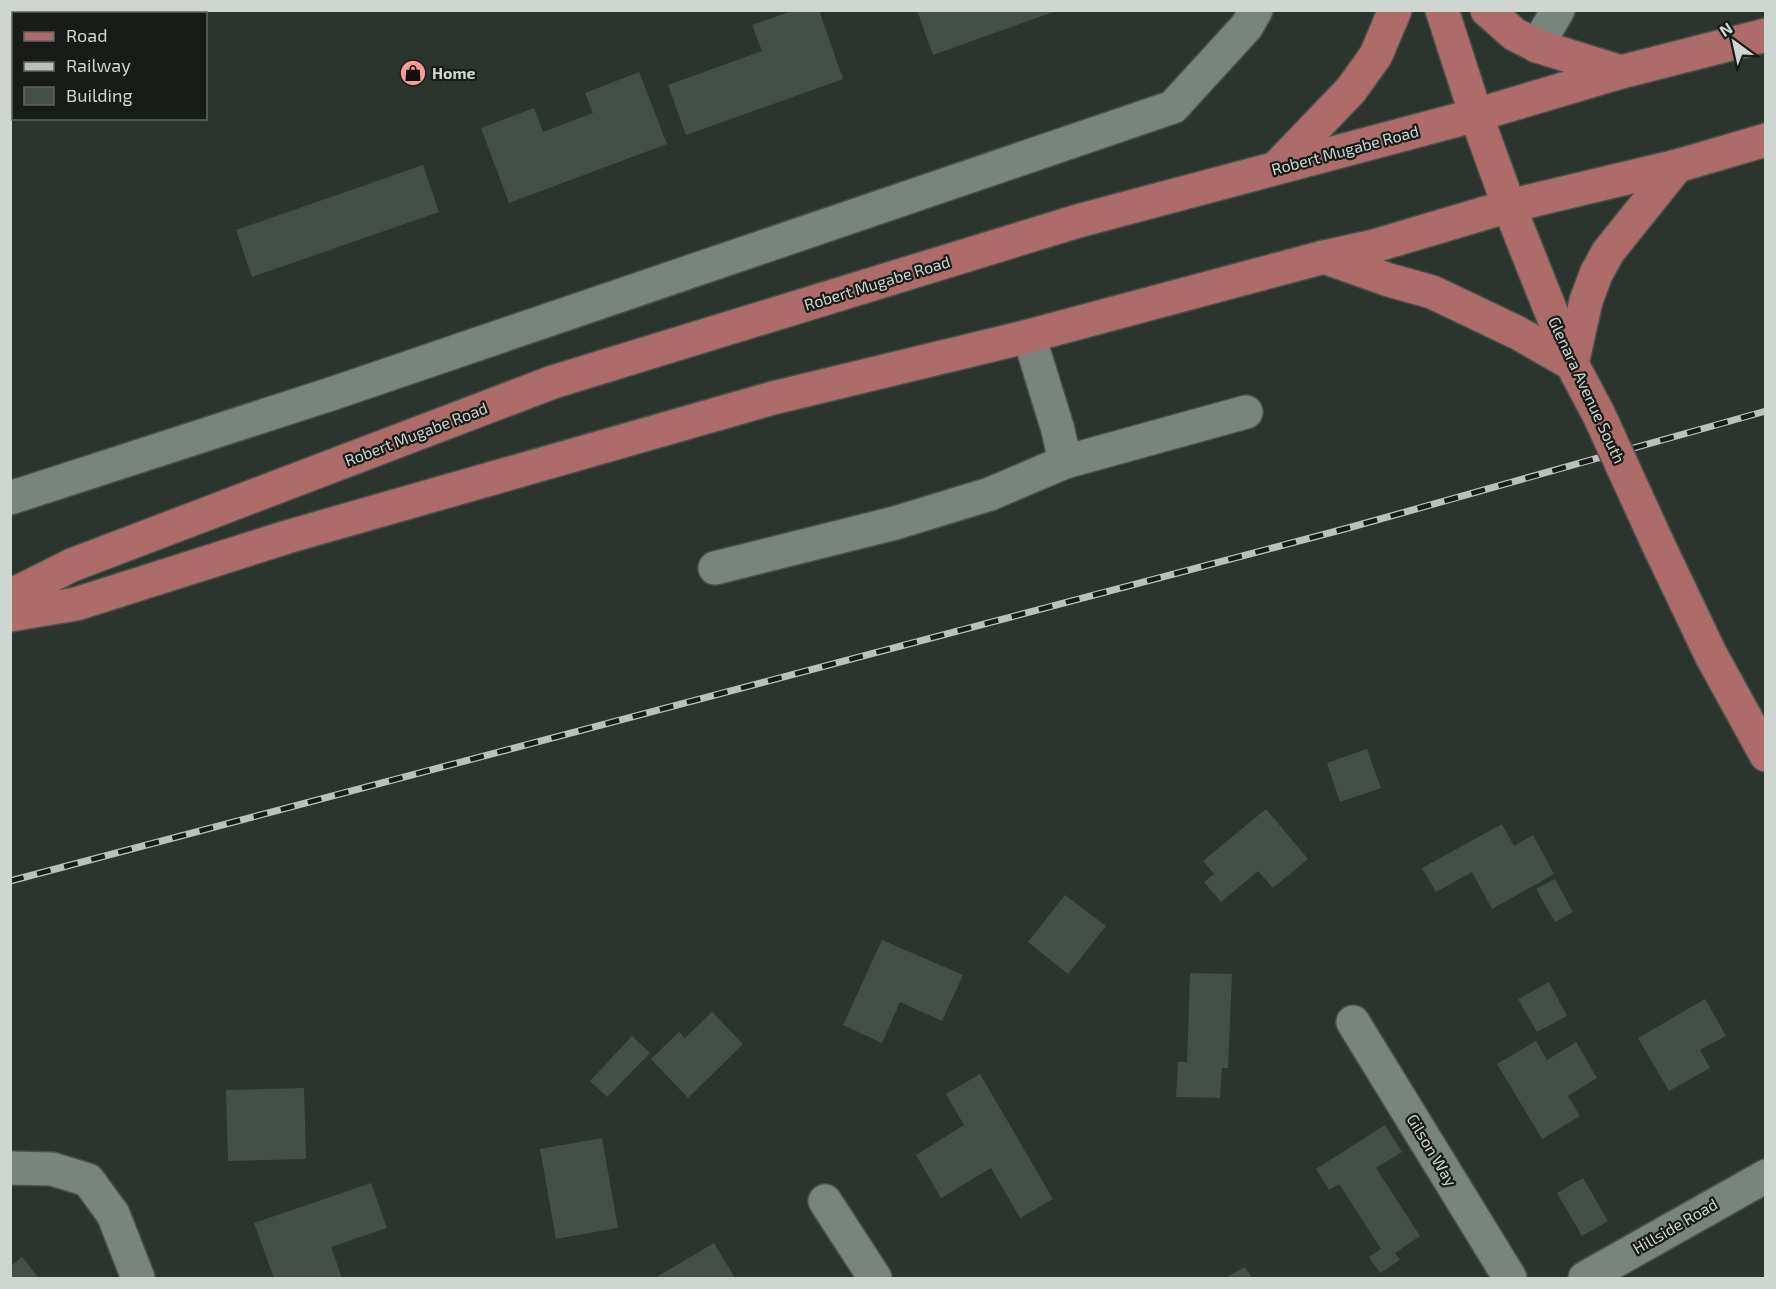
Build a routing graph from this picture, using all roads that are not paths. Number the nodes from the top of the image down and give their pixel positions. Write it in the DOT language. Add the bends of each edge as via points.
graph roads {
  1 [pos="1256,10"];
  2 [pos="1395,10"];
  3 [pos="1442,10"];
  4 [pos="1487,10"];
  5 [pos="1558,10"];
  6 [pos="1766,35"];
  7 [pos="1537,46"];
  8 [pos="1621,72"];
  9 [pos="1476,115"];
  10 [pos="1766,140"];
  11 [pos="1677,166"];
  12 [pos="1276,168"];
  13 [pos="1509,206"];
  14 [pos="1324,257"];
  15 [pos="1029,336"];
  16 [pos="1572,364"];
  17 [pos="1246,412"];
  18 [pos="1065,462"];
  19 [pos="10,498"];
  20 [pos="715,568"];
  21 [pos="10,596"];
  22 [pos="10,615"];
  23 [pos="1766,755"];
  24 [pos="1353,1022"];
  25 [pos="10,1168"];
  26 [pos="1766,1176"];
  27 [pos="825,1201"];
  28 [pos="138,1278"];
  29 [pos="875,1278"];
  30 [pos="1510,1278"];
  31 [pos="1585,1278"];
  1 -- 19 [label="street" via="1247,26 1173,107 334,393"];
  2 -- 12 [label="main road" via="1376,55 1351,90"];
  3 -- 9 [label="main road, Glenara Avenue South"];
  4 -- 7 [label="main road" via="1514,34"];
  5 -- 7 [label="street"];
  6 -- 8 [label="main road, Robert Mugabe Road"];
  7 -- 8 [label="main road"];
  8 -- 9 [label="main road, Robert Mugabe Road"];
  9 -- 12 [label="main road, Robert Mugabe Road"];
  9 -- 13 [label="main road, Glenara Avenue South"];
  10 -- 11 [label="main road"];
  11 -- 13 [label="main road"];
  11 -- 16 [label="main road" via="1608,252 1596,274"];
  12 -- 21 [label="main road, Robert Mugabe Road" via="1078,222 553,382 72,565"];
  13 -- 14 [label="main road"];
  13 -- 16 [label="main road, Glenara Avenue South"];
  14 -- 15 [label="main road"];
  14 -- 16 [label="main road" via="1432,292"];
  15 -- 18 [label="street"];
  15 -- 22 [label="main road" via="772,398 287,537 76,604"];
  16 -- 23 [label="main road, Glenara Avenue South, bridge" via="1711,655"];
  17 -- 18 [label="street"];
  18 -- 20 [label="street" via="990,494 894,523"];
  24 -- 30 [label="street, Gilson Way"];
  25 -- 28 [label="street" via="52,1169 88,1180 113,1214"];
  26 -- 31 [label="street, Hillside Road"];
  27 -- 29 [label="street"];
}
